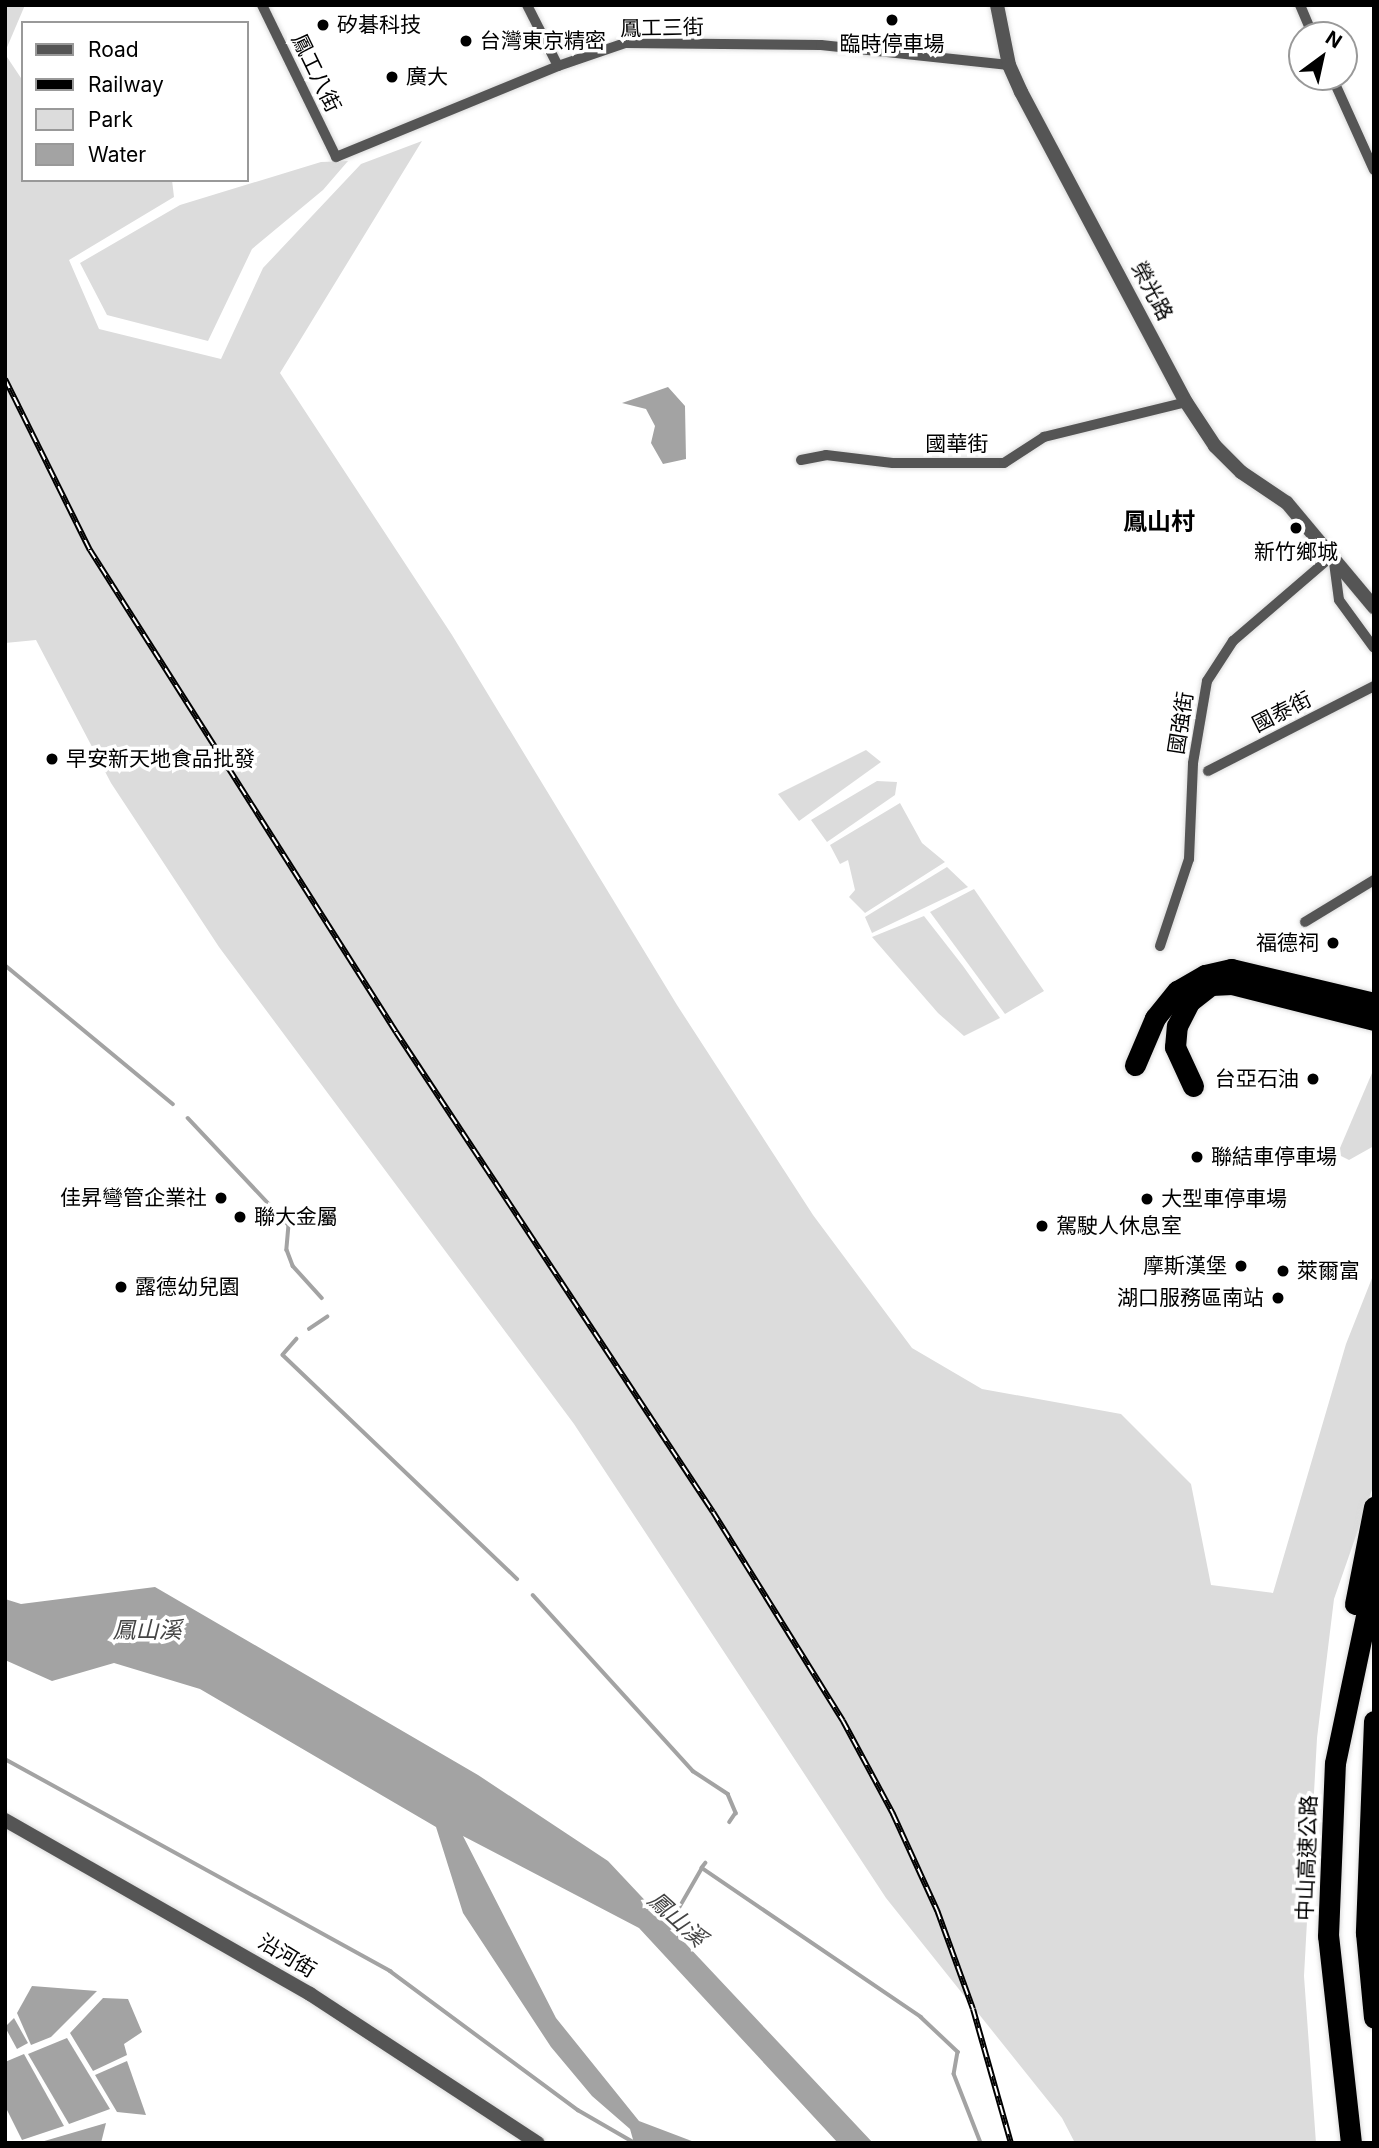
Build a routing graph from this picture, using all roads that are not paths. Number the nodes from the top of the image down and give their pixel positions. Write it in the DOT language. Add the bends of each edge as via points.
graph roads {
  1 [pos="262,5"];
  2 [pos="527,5"];
  3 [pos="997,5"];
  4 [pos="1009,65"];
  5 [pos="558,66"];
  6 [pos="1338,91"];
  7 [pos="336,157"];
  8 [pos="1374,170"];
  9 [pos="1186,402"];
  10 [pos="801,460"];
  11 [pos="1333,555"];
  12 [pos="1374,607"];
  13 [pos="1374,648"];
  14 [pos="1374,686"];
  15 [pos="1208,771"];
  16 [pos="1374,880"];
  17 [pos="1305,922"];
  18 [pos="1160,946"];
  19 [pos="1374,1003"];
  20 [pos="1374,1020"];
  21 [pos="1135,1065"];
  22 [pos="1193,1086"];
  23 [pos="1374,1507"];
  24 [pos="1374,1577"];
  25 [pos="1374,1721"];
  26 [pos="1335,1763"];
  27 [pos="5,1820"];
  28 [pos="1374,2018"];
  29 [pos="538,2143"];
  30 [pos="1351,2143"];
  1 -- 7 [label="street, 鳳工八街"];
  2 -- 5 [label="street"];
  3 -- 4 [label="street, 榮光路"];
  4 -- 5 [label="street, 鳳工三街" via="821,45 625,43"];
  4 -- 9 [label="street, 榮光路"];
  5 -- 7 [label="street, 鳳工三街"];
  6 -- 8 [label="street"];
  9 -- 10 [label="street, 國華街" via="1044,437 1004,463 892,463 826,455"];
  9 -- 11 [label="street, 榮光路" via="1215,446 1241,472 1287,503"];
  11 -- 12 [label="street, 榮光路"];
  11 -- 13 [label="street" via="1339,600"];
  11 -- 18 [label="street, 國強街" via="1281,595 1233,641 1207,681 1193,763 1189,859"];
  14 -- 15 [label="street, 國泰街"];
  16 -- 17 [label="street"];
  19 -- 21 [label="highway" via="1231,969 1205,975 1177,991 1155,1018"];
  20 -- 22 [label="highway" via="1232,984 1211,985 1189,1002 1177,1026 1175,1047"];
  23 -- 26 [label="highway" via="1364,1541"];
  24 -- 26 [label="highway, 中山高速公路"];
  25 -- 28 [label="highway" via="1366,1933"];
  26 -- 30 [label="highway, 中山高速公路" via="1328,1936"];
  27 -- 29 [label="street, 沿河街" via="299,1987"];
}
